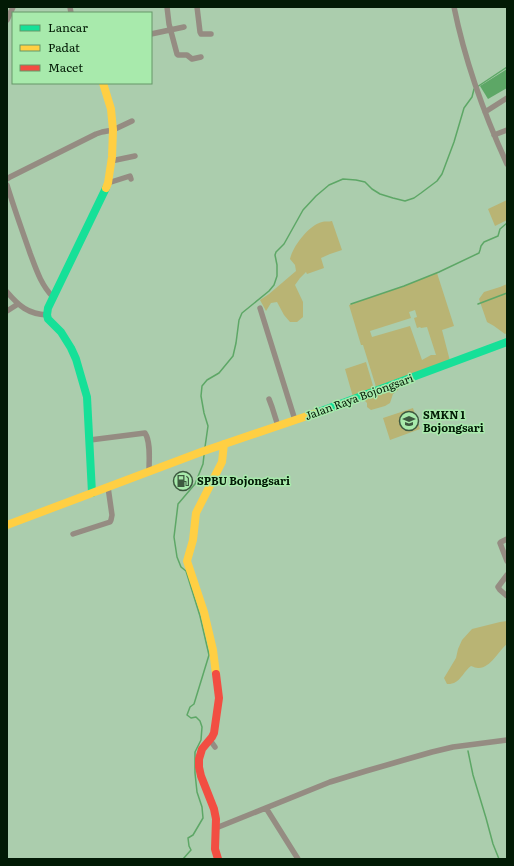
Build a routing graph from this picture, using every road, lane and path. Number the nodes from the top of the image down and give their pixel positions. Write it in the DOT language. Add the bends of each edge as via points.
graph roads {
  1 [pos="13,7"];
  2 [pos="167,7"];
  3 [pos="197,7"];
  4 [pos="454,7"];
  5 [pos="7,20"];
  6 [pos="184,27"];
  7 [pos="170,30"];
  8 [pos="152,34"];
  9 [pos="211,34"];
  10 [pos="202,56"];
  11 [pos="103,84"];
  12 [pos="507,98"];
  13 [pos="485,112"];
  14 [pos="132,121"];
  15 [pos="113,130"];
  16 [pos="507,130"];
  17 [pos="494,135"];
  18 [pos="136,156"];
  19 [pos="111,161"];
  20 [pos="507,164"];
  21 [pos="7,179"];
  22 [pos="131,179"];
  23 [pos="108,183"];
  24 [pos="7,185"];
  25 [pos="7,292"];
  26 [pos="53,297"];
  27 [pos="18,304"];
  28 [pos="260,308"];
  29 [pos="7,311"];
  30 [pos="47,315"];
  31 [pos="507,342"];
  32 [pos="269,399"];
  33 [pos="295,420"];
  34 [pos="278,426"];
  35 [pos="90,440"];
  36 [pos="224,444"];
  37 [pos="149,471"];
  38 [pos="108,487"];
  39 [pos="92,494"];
  40 [pos="7,525"];
  41 [pos="73,534"];
  42 [pos="507,539"];
  43 [pos="507,561"];
  44 [pos="507,575"];
  45 [pos="507,596"];
  46 [pos="507,740"];
  47 [pos="266,808"];
  48 [pos="216,828"];
  49 [pos="218,859"];
  50 [pos="298,859"];
  1 -- 5 [label="street"];
  2 -- 7 [label="street"];
  3 -- 9 [label="street" via="201,34"];
  4 -- 13 [label="street" via="464,50"];
  6 -- 7 [label="street"];
  7 -- 8 [label="street"];
  7 -- 10 [label="street" via="178,55 187,55 192,59"];
  11 -- 15 [label="street" via="113,114"];
  12 -- 13 [label="street"];
  13 -- 17 [label="street"];
  14 -- 15 [label="street"];
  15 -- 19 [label="street"];
  15 -- 21 [label="street" via="96,134"];
  16 -- 17 [label="street"];
  17 -- 20 [label="street"];
  18 -- 19 [label="street"];
  19 -- 23 [label="street"];
  22 -- 23 [label="street" via="130,176"];
  23 -- 26 [label="street"];
  24 -- 26 [label="street" via="39,277"];
  25 -- 27 [label="street"];
  26 -- 30 [label="street"];
  27 -- 29 [label="street"];
  27 -- 30 [label="street" via="38,314"];
  28 -- 33 [label="street"];
  30 -- 35 [label="street" via="76,359 88,403"];
  31 -- 33 [label="street, Jalan Raya Bojongsari"];
  32 -- 34 [label="street"];
  33 -- 34 [label="street, Jalan Raya Bojongsari"];
  34 -- 36 [label="street, Jalan Raya Bojongsari"];
  35 -- 37 [label="street" via="145,433 149,448"];
  35 -- 39 [label="street"];
  36 -- 37 [label="street, Jalan Raya Bojongsari"];
  36 -- 48 [label="street" via="222,462 196,513 193,540 187,559 213,650 219,698 212,743 202,749 199,759 201,776 214,810"];
  37 -- 38 [label="street, Jalan Raya Bojongsari"];
  38 -- 39 [label="street, Jalan Raya Bojongsari"];
  38 -- 41 [label="street" via="112,515 110,522"];
  39 -- 40 [label="street, Jalan Raya Bojongsari"];
  42 -- 43 [label="street" via="500,543"];
  44 -- 45 [label="street" via="498,589"];
  46 -- 47 [label="street" via="432,752 330,782"];
  47 -- 48 [label="street"];
  47 -- 50 [label="street"];
  48 -- 49 [label="street"];
}
